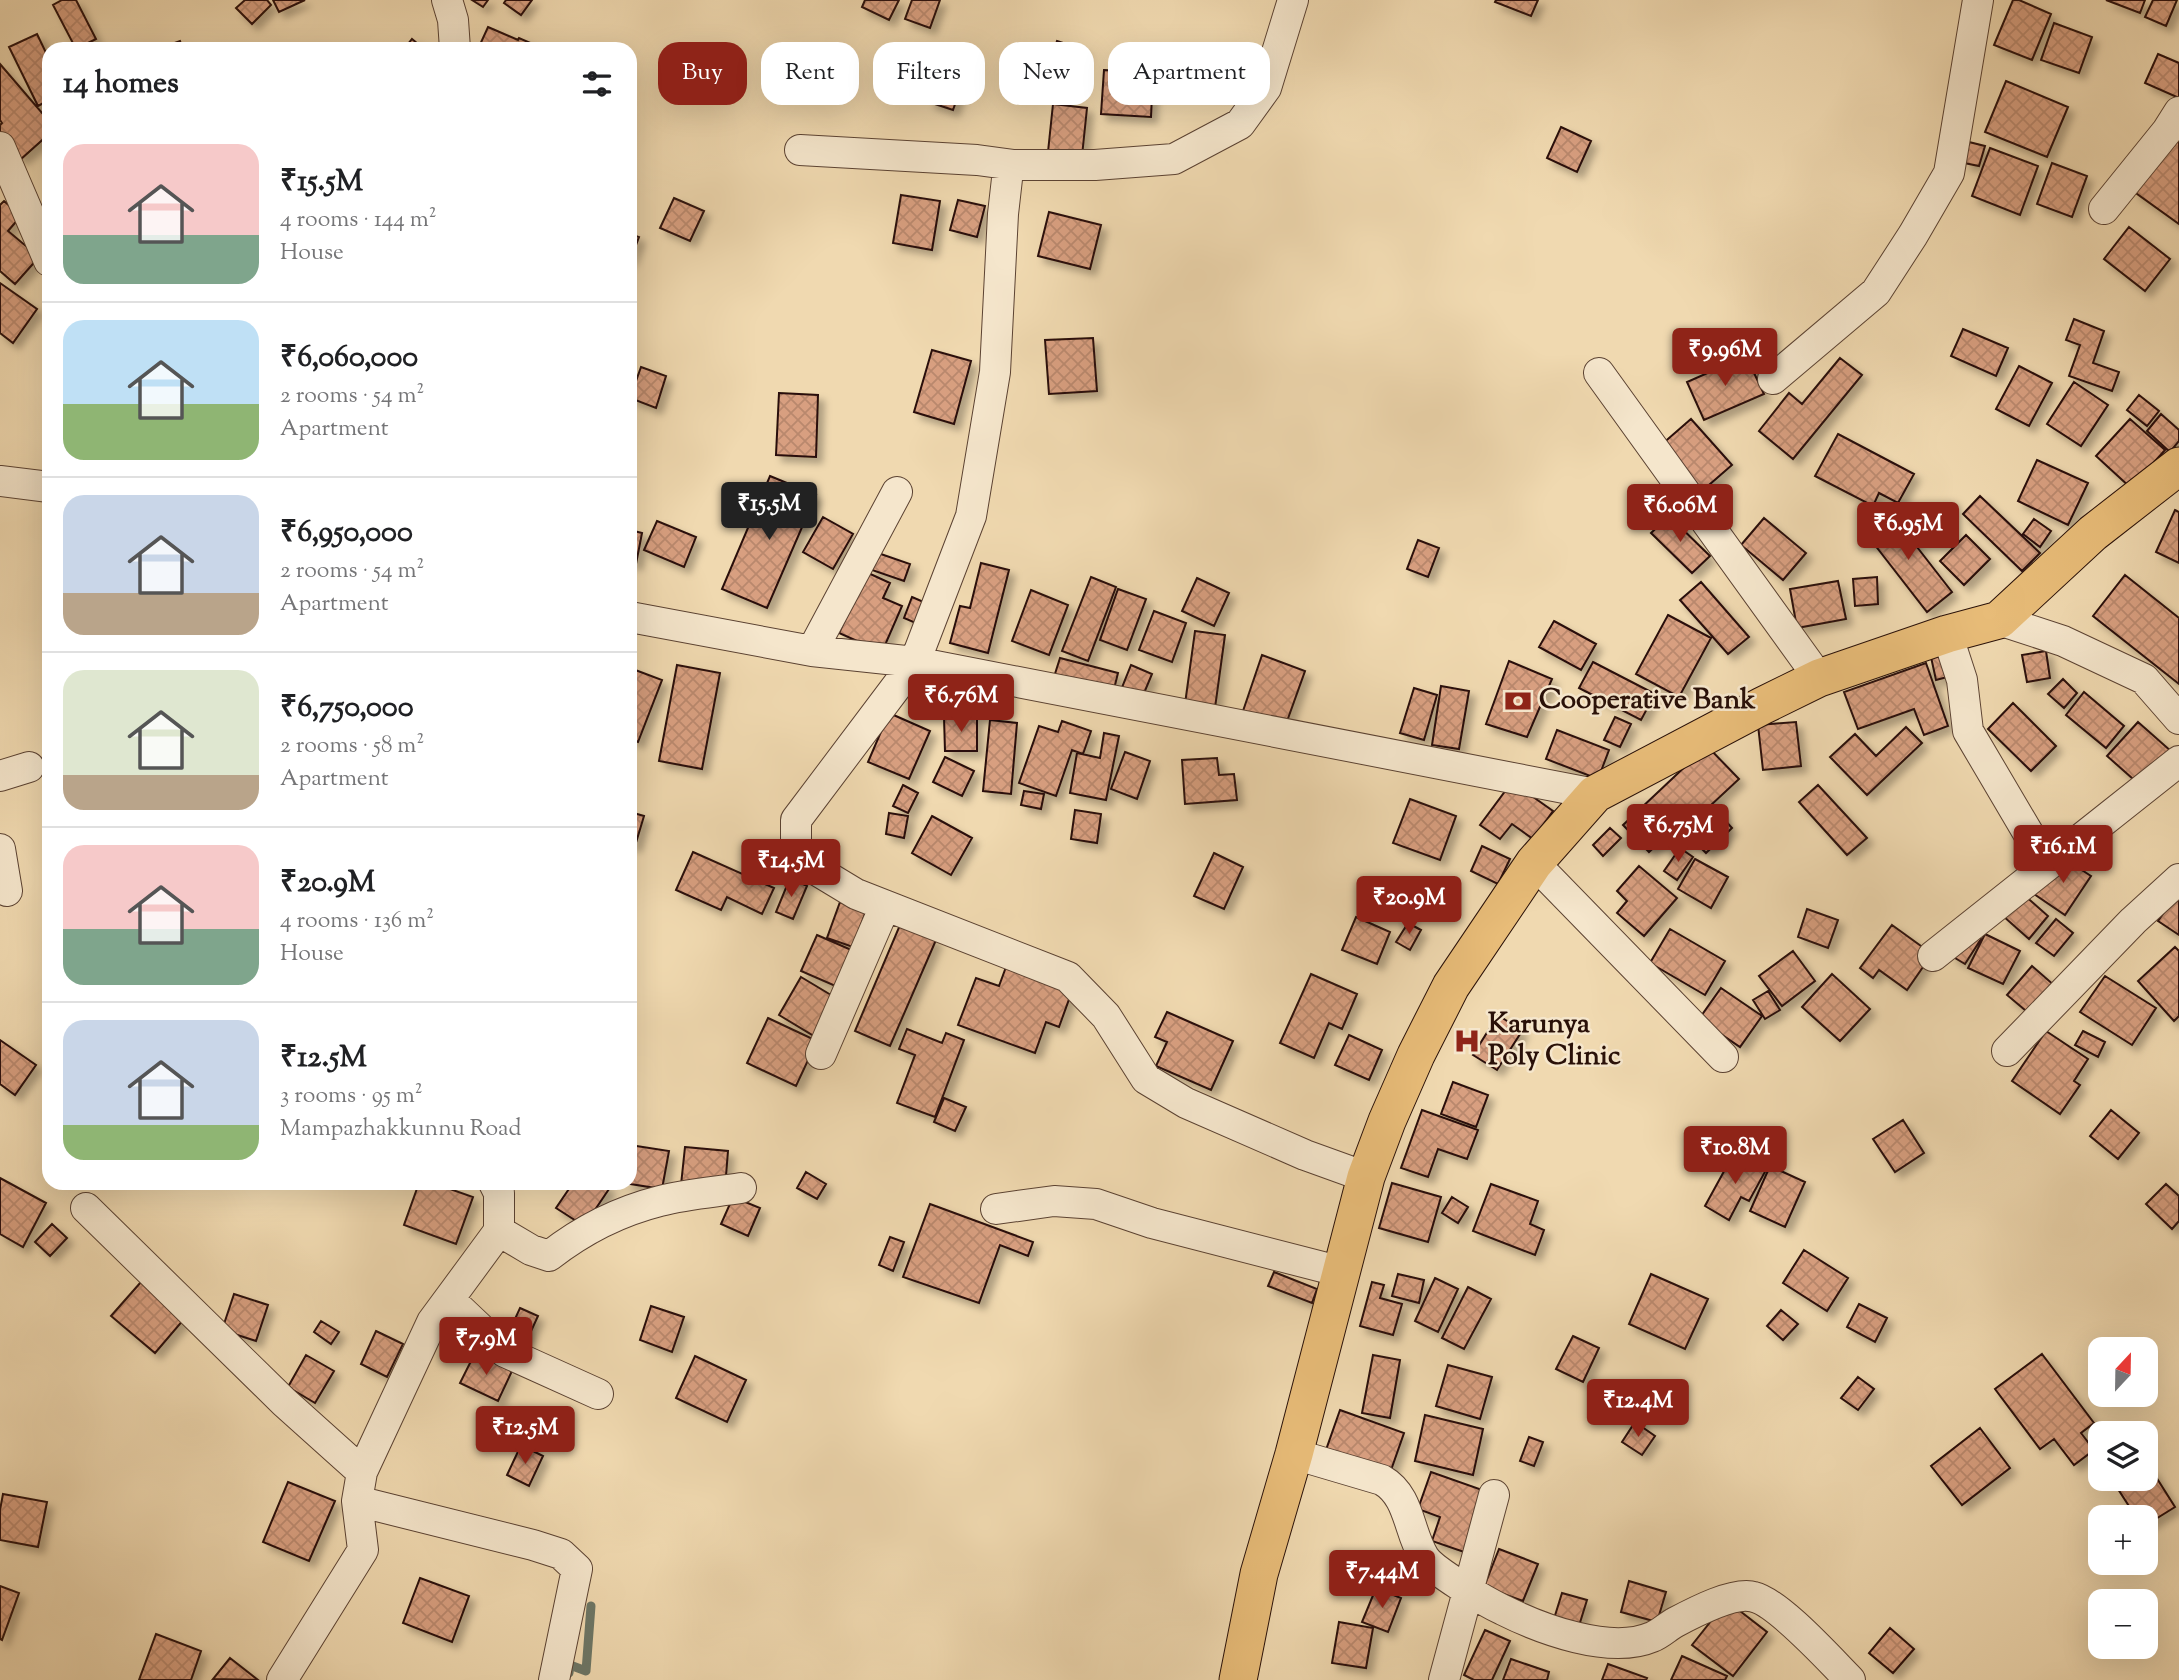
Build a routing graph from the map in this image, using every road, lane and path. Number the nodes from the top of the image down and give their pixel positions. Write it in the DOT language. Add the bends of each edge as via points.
graph roads {
  1 [pos="447,0"];
  2 [pos="1293,0"];
  3 [pos="1978,0"];
  4 [pos="455,42"];
  5 [pos="2179,112"];
  6 [pos="0,147"];
  7 [pos="800,150"];
  8 [pos="1014,165"];
  9 [pos="2104,209"];
  10 [pos="42,245"];
  11 [pos="1599,373"];
  12 [pos="1773,379"];
  13 [pos="2179,466"];
  14 [pos="0,481"];
  15 [pos="42,485"];
  16 [pos="897,492"];
  17 [pos="637,618"];
  18 [pos="1999,620"];
  19 [pos="1947,634"];
  20 [pos="813,651"];
  21 [pos="915,662"];
  22 [pos="1819,678"];
  23 [pos="2179,719"];
  24 [pos="2179,761"];
  25 [pos="29,767"];
  26 [pos="0,776"];
  27 [pos="1595,794"];
  28 [pos="0,849"];
  29 [pos="1534,863"];
  30 [pos="2047,865"];
  31 [pos="2179,879"];
  32 [pos="7,891"];
  33 [pos="885,906"];
  34 [pos="1933,956"];
  35 [pos="2007,1051"];
  36 [pos="821,1054"];
  37 [pos="1723,1057"];
  38 [pos="1366,1177"];
  39 [pos="741,1188"];
  40 [pos="498,1190"];
  41 [pos="86,1208"];
  42 [pos="996,1209"];
  43 [pos="499,1231"];
  44 [pos="1342,1272"];
  45 [pos="449,1299"];
  46 [pos="598,1394"];
  47 [pos="1294,1454"];
  48 [pos="362,1472"];
  49 [pos="1493,1495"];
  50 [pos="357,1501"];
  51 [pos="1469,1590"];
  52 [pos="282,1680"];
  53 [pos="554,1680"];
  54 [pos="1238,1680"];
  55 [pos="1444,1680"];
  56 [pos="1850,1680"];
  1 -- 4 [label="street"];
  2 -- 8 [label="street" via="1266,88 1240,124 1174,159"];
  3 -- 12 [label="street" via="1949,173 1876,292"];
  5 -- 9 [label="street"];
  6 -- 10 [label="street"];
  7 -- 8 [label="street"];
  8 -- 21 [label="street" via="1008,170 1003,214 995,372 971,516"];
  11 -- 22 [label="street"];
  13 -- 18 [label="main road" via="2093,533"];
  14 -- 15 [label="street"];
  16 -- 20 [label="street"];
  17 -- 20 [label="street"];
  18 -- 19 [label="main road"];
  18 -- 23 [label="street" via="2063,641 2144,679"];
  19 -- 22 [label="main road"];
  19 -- 30 [label="street" via="1962,680 1968,731"];
  20 -- 21 [label="street"];
  21 -- 27 [label="street"];
  21 -- 33 [label="street" via="796,820 796,844 813,868"];
  22 -- 27 [label="main road"];
  24 -- 30 [label="street"];
  25 -- 26 [label="street"];
  27 -- 29 [label="main road"];
  28 -- 32 [label="street"];
  29 -- 37 [label="street"];
  29 -- 38 [label="main road" via="1451,986 1416,1055"];
  30 -- 34 [label="street"];
  31 -- 35 [label="street"];
  33 -- 36 [label="street"];
  33 -- 38 [label="street" via="1068,977 1105,1016 1146,1079 1186,1103"];
  38 -- 44 [label="main road"];
  39 -- 43 [label="street" via="661,1200 621,1214 549,1256"];
  40 -- 43 [label="street"];
  41 -- 48 [label="street"];
  42 -- 44 [label="street" via="1054,1201 1096,1204"];
  43 -- 45 [label="street"];
  44 -- 47 [label="main road"];
  45 -- 46 [label="street" via="505,1352"];
  45 -- 48 [label="street" via="432,1322"];
  47 -- 51 [label="street" via="1393,1486 1409,1513 1413,1536 1426,1560"];
  47 -- 54 [label="main road" via="1259,1574"];
  48 -- 50 [label="street"];
  49 -- 51 [label="street"];
  50 -- 52 [label="street" via="363,1550"];
  50 -- 53 [label="street" via="561,1554 577,1569"];
  51 -- 55 [label="street"];
  51 -- 56 [label="street" via="1504,1611 1555,1630 1585,1640 1621,1644 1651,1638 1735,1596 1751,1596 1766,1601"];
}
